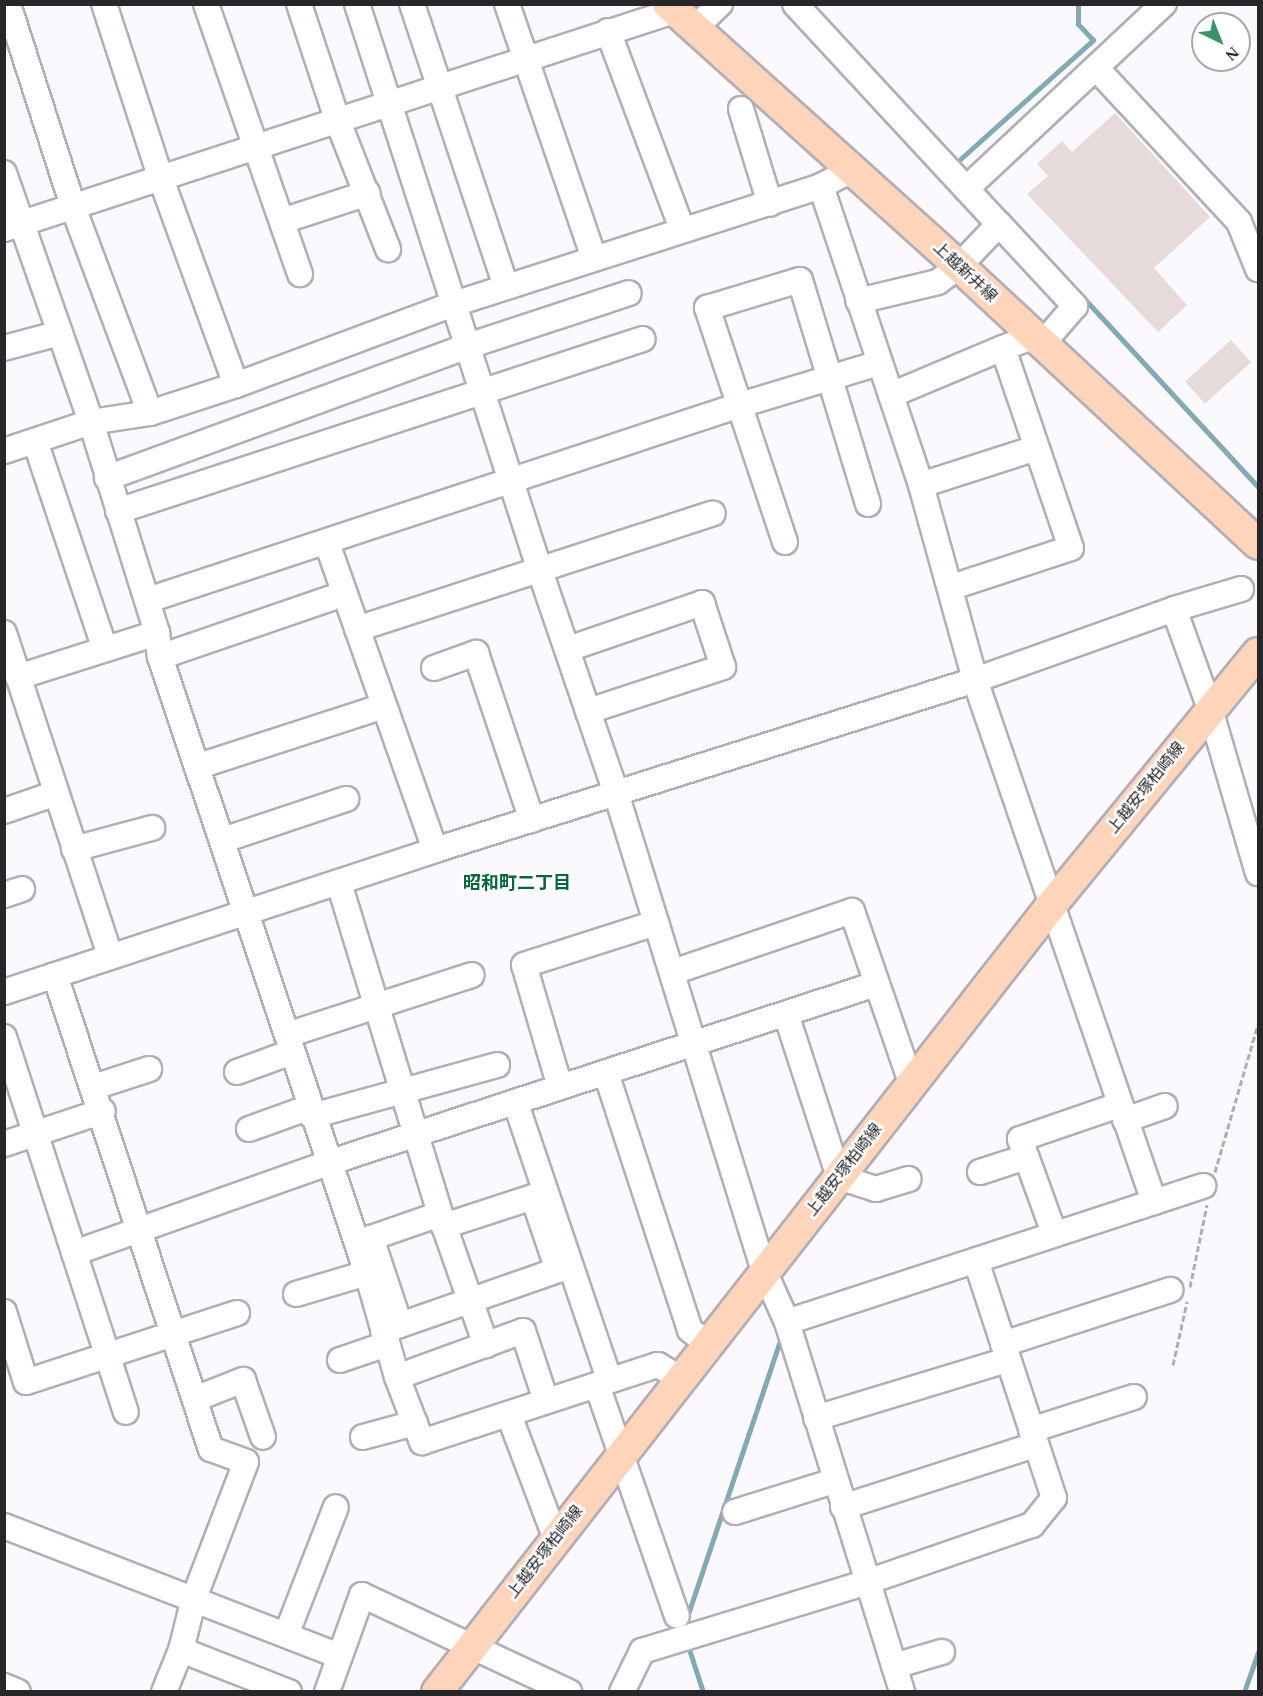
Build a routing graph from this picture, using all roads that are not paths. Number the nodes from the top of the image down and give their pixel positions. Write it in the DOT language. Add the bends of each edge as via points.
graph roads {
  1 [pos="8,4"];
  2 [pos="104,4"];
  3 [pos="206,4"];
  4 [pos="299,4"];
  5 [pos="357,4"];
  6 [pos="412,4"];
  7 [pos="507,4"];
  8 [pos="720,4"];
  9 [pos="795,4"];
  10 [pos="1164,4"];
  11 [pos="679,14"];
  12 [pos="608,31"];
  13 [pos="524,60"];
  14 [pos="1097,69"];
  15 [pos="437,88"];
  16 [pos="390,104"];
  17 [pos="741,109"];
  18 [pos="336,119"];
  19 [pos="254,146"];
  20 [pos="852,170"];
  21 [pos="4,173"];
  22 [pos="160,176"];
  23 [pos="821,186"];
  24 [pos="966,189"];
  25 [pos="368,193"];
  26 [pos="770,204"];
  27 [pos="74,207"];
  28 [pos="282,221"];
  29 [pos="999,224"];
  30 [pos="13,226"];
  31 [pos="682,229"];
  32 [pos="387,249"];
  33 [pos="594,258"];
  34 [pos="959,266"];
  35 [pos="1258,269"];
  36 [pos="300,274"];
  37 [pos="506,286"];
  38 [pos="629,293"];
  39 [pos="858,302"];
  40 [pos="454,304"];
  41 [pos="60,333"];
  42 [pos="643,339"];
  43 [pos="1038,340"];
  44 [pos="468,346"];
  45 [pos="4,348"];
  46 [pos="1003,348"];
  47 [pos="879,363"];
  48 [pos="830,378"];
  49 [pos="236,385"];
  50 [pos="482,390"];
  51 [pos="891,395"];
  52 [pos="740,405"];
  53 [pos="150,413"];
  54 [pos="91,422"];
  55 [pos="35,441"];
  56 [pos="1036,448"];
  57 [pos="4,451"];
  58 [pos="107,478"];
  59 [pos="512,479"];
  60 [pos="921,485"];
  61 [pos="868,504"];
  62 [pos="118,512"];
  63 [pos="713,513"];
  64 [pos="785,542"];
  65 [pos="327,543"];
  66 [pos="1258,544"];
  67 [pos="540,571"];
  68 [pos="952,587"];
  69 [pos="1241,589"];
  70 [pos="331,598"];
  71 [pos="148,600"];
  72 [pos="1174,609"];
  73 [pos="357,629"];
  74 [pos="4,633"];
  75 [pos="158,633"];
  76 [pos="105,649"];
  77 [pos="568,649"];
  78 [pos="1258,654"];
  79 [pos="160,657"];
  80 [pos="434,668"];
  81 [pos="18,677"];
  82 [pos="975,680"];
  83 [pos="384,706"];
  84 [pos="1210,709"];
  85 [pos="588,711"];
  86 [pos="199,766"];
  87 [pos="616,793"];
  88 [pos="54,794"];
  89 [pos="346,799"];
  90 [pos="4,811"];
  91 [pos="532,820"];
  92 [pos="152,828"];
  93 [pos="224,840"];
  94 [pos="74,849"];
  95 [pos="435,850"];
  96 [pos="1258,873"];
  97 [pos="339,884"];
  98 [pos="1050,907"];
  99 [pos="246,912"];
  100 [pos="656,923"];
  101 [pos="110,956"];
  102 [pos="673,972"];
  103 [pos="55,975"];
  104 [pos="472,975"];
  105 [pos="876,984"];
  106 [pos="4,992"];
  107 [pos="375,1007"];
  108 [pos="786,1014"];
  109 [pos="4,1037"];
  110 [pos="695,1043"];
  111 [pos="289,1044"];
  112 [pos="497,1065"];
  113 [pos="148,1069"];
  114 [pos="237,1072"];
  115 [pos="606,1073"];
  116 [pos="912,1085"];
  117 [pos="94,1087"];
  118 [pos="560,1087"];
  119 [pos="401,1091"];
  120 [pos="516,1104"];
  121 [pos="1165,1106"];
  122 [pos="103,1111"];
  123 [pos="311,1112"];
  124 [pos="1122,1113"];
  125 [pos="249,1129"];
  126 [pos="38,1134"];
  127 [pos="415,1135"];
  128 [pos="4,1144"];
  129 [pos="1026,1157"];
  130 [pos="328,1163"];
  131 [pos="980,1172"];
  132 [pos="839,1177"];
  133 [pos="908,1179"];
  134 [pos="1208,1187"];
  135 [pos="1154,1202"];
  136 [pos="442,1220"];
  137 [pos="140,1227"];
  138 [pos="1054,1233"];
  139 [pos="74,1253"];
  140 [pos="976,1261"];
  141 [pos="764,1271"];
  142 [pos="366,1273"];
  143 [pos="1170,1290"];
  144 [pos="296,1294"];
  145 [pos="471,1299"];
  146 [pos="4,1312"];
  147 [pos="237,1313"];
  148 [pos="787,1322"];
  149 [pos="390,1333"];
  150 [pos="173,1334"];
  151 [pos="708,1344"];
  152 [pos="486,1345"];
  153 [pos="1005,1352"];
  154 [pos="108,1353"];
  155 [pos="340,1360"];
  156 [pos="397,1377"];
  157 [pos="680,1378"];
  158 [pos="603,1382"];
  159 [pos="1134,1397"];
  160 [pos="195,1399"];
  161 [pos="546,1401"];
  162 [pos="126,1412"];
  163 [pos="509,1415"];
  164 [pos="816,1418"];
  165 [pos="415,1423"];
  166 [pos="263,1437"];
  167 [pos="363,1437"];
  168 [pos="1033,1438"];
  169 [pos="621,1458"];
  170 [pos="834,1480"];
  171 [pos="843,1507"];
  172 [pos="336,1508"];
  173 [pos="735,1512"];
  174 [pos="4,1526"];
  175 [pos="555,1537"];
  176 [pos="867,1582"];
  177 [pos="194,1598"];
  178 [pos="677,1616"];
  179 [pos="286,1635"];
  180 [pos="471,1645"];
  181 [pos="181,1650"];
  182 [pos="942,1652"];
  183 [pos="340,1656"];
  184 [pos="894,1666"];
  185 [pos="4,1686"];
  186 [pos="18,1692"];
  187 [pos="164,1692"];
  188 [pos="289,1692"];
  189 [pos="327,1692"];
  190 [pos="437,1692"];
  191 [pos="569,1692"];
  192 [pos="622,1692"];
  193 [pos="902,1692"];
  1 -- 27 [label="street"];
  2 -- 22 [label="street"];
  3 -- 19 [label="street"];
  4 -- 18 [label="street"];
  5 -- 16 [label="street"];
  6 -- 15 [label="street"];
  7 -- 13 [label="street"];
  8 -- 11 [label="street"];
  9 -- 24 [label="street"];
  10 -- 14 [label="street"];
  11 -- 12 [label="street"];
  11 -- 20 [label="main road, 上越新井線"];
  12 -- 13 [label="street"];
  12 -- 31 [label="street"];
  13 -- 15 [label="street"];
  13 -- 33 [label="street"];
  14 -- 24 [label="street"];
  14 -- 35 [label="street" via="1239,222"];
  15 -- 16 [label="street"];
  15 -- 37 [label="street"];
  16 -- 18 [label="street"];
  16 -- 40 [label="street"];
  17 -- 26 [label="street"];
  18 -- 19 [label="street"];
  18 -- 25 [label="street"];
  19 -- 22 [label="street"];
  19 -- 28 [label="street"];
  20 -- 23 [label="street"];
  20 -- 34 [label="main road, 上越新井線"];
  21 -- 30 [label="street"];
  22 -- 27 [label="street"];
  22 -- 49 [label="street"];
  23 -- 26 [label="street"];
  23 -- 39 [label="street"];
  24 -- 29 [label="street"];
  25 -- 28 [label="street"];
  25 -- 32 [label="street"];
  26 -- 31 [label="street"];
  27 -- 30 [label="street"];
  27 -- 53 [label="street"];
  28 -- 36 [label="street"];
  29 -- 34 [label="street"];
  29 -- 43 [label="street" via="1075,306"];
  30 -- 41 [label="street"];
  31 -- 33 [label="street"];
  33 -- 37 [label="street"];
  34 -- 39 [label="street" via="938,282"];
  34 -- 43 [label="main road, 上越新井線"];
  37 -- 40 [label="street"];
  38 -- 44 [label="street"];
  39 -- 47 [label="street"];
  40 -- 44 [label="street"];
  40 -- 49 [label="street"];
  41 -- 45 [label="street"];
  41 -- 54 [label="street"];
  42 -- 50 [label="street"];
  43 -- 46 [label="street"];
  43 -- 66 [label="main road, 上越新井線"];
  44 -- 50 [label="street"];
  44 -- 58 [label="street"];
  46 -- 51 [label="street"];
  46 -- 56 [label="street"];
  47 -- 48 [label="street"];
  47 -- 51 [label="street"];
  48 -- 52 [label="street"];
  48 -- 52 [label="street" via="800,280 707,308"];
  48 -- 61 [label="street"];
  49 -- 53 [label="street"];
  50 -- 59 [label="street"];
  50 -- 62 [label="street"];
  51 -- 60 [label="street"];
  52 -- 59 [label="street"];
  52 -- 64 [label="street"];
  53 -- 54 [label="street"];
  54 -- 55 [label="street"];
  54 -- 58 [label="street"];
  55 -- 57 [label="street"];
  55 -- 76 [label="street"];
  56 -- 60 [label="street"];
  56 -- 68 [label="street" via="1071,548"];
  58 -- 62 [label="street"];
  59 -- 65 [label="street"];
  59 -- 67 [label="street"];
  60 -- 68 [label="street"];
  62 -- 71 [label="street"];
  63 -- 67 [label="street"];
  65 -- 71 [label="street"];
  65 -- 73 [label="street"];
  67 -- 73 [label="street"];
  67 -- 77 [label="street"];
  68 -- 82 [label="street"];
  69 -- 72 [label="street"];
  70 -- 79 [label="street"];
  71 -- 75 [label="street"];
  72 -- 82 [label="street"];
  72 -- 84 [label="street"];
  73 -- 83 [label="street"];
  74 -- 81 [label="street"];
  75 -- 76 [label="street"];
  75 -- 79 [label="street"];
  76 -- 81 [label="street"];
  77 -- 85 [label="street"];
  77 -- 85 [label="street" via="702,603 723,667"];
  78 -- 84 [label="main road, 上越安塚柏崎線"];
  79 -- 86 [label="street"];
  80 -- 91 [label="street" via="476,653"];
  81 -- 88 [label="street"];
  82 -- 87 [label="street"];
  82 -- 98 [label="street"];
  83 -- 86 [label="street"];
  83 -- 95 [label="street"];
  84 -- 96 [label="street"];
  84 -- 98 [label="main road, 上越安塚柏崎線"];
  85 -- 87 [label="street"];
  86 -- 93 [label="street"];
  87 -- 91 [label="street"];
  87 -- 100 [label="street"];
  88 -- 90 [label="street"];
  88 -- 94 [label="street"];
  89 -- 93 [label="street"];
  91 -- 95 [label="street"];
  92 -- 94 [label="street"];
  93 -- 99 [label="street"];
  94 -- 101 [label="street"];
  95 -- 97 [label="street"];
  97 -- 99 [label="street"];
  97 -- 107 [label="street"];
  98 -- 116 [label="main road, 上越安塚柏崎線"];
  98 -- 124 [label="street"];
  99 -- 101 [label="street"];
  99 -- 111 [label="street"];
  100 -- 102 [label="street"];
  100 -- 118 [label="street" via="516,968"];
  101 -- 103 [label="street"];
  102 -- 105 [label="street" via="852,911"];
  102 -- 110 [label="street"];
  103 -- 106 [label="street"];
  103 -- 117 [label="street"];
  104 -- 107 [label="street"];
  105 -- 108 [label="street"];
  105 -- 116 [label="street"];
  107 -- 111 [label="street"];
  107 -- 119 [label="street"];
  108 -- 110 [label="street"];
  108 -- 132 [label="street"];
  109 -- 126 [label="street"];
  110 -- 115 [label="street"];
  110 -- 141 [label="street"];
  111 -- 114 [label="street"];
  111 -- 123 [label="street"];
  112 -- 119 [label="street" via="414,1091"];
  113 -- 117 [label="street"];
  115 -- 118 [label="street"];
  115 -- 151 [label="street" via="690,1330"];
  116 -- 132 [label="main road, 上越安塚柏崎線"];
  117 -- 122 [label="street"];
  118 -- 120 [label="street"];
  119 -- 123 [label="street"];
  119 -- 127 [label="street"];
  120 -- 127 [label="street"];
  120 -- 158 [label="street"];
  121 -- 124 [label="street"];
  122 -- 126 [label="street"];
  122 -- 137 [label="street"];
  123 -- 125 [label="street"];
  123 -- 130 [label="street"];
  124 -- 129 [label="street" via="1020,1139"];
  124 -- 135 [label="street"];
  126 -- 128 [label="street"];
  126 -- 139 [label="street"];
  127 -- 130 [label="street"];
  127 -- 136 [label="street"];
  129 -- 131 [label="street"];
  129 -- 138 [label="street"];
  130 -- 137 [label="street"];
  130 -- 142 [label="street"];
  132 -- 133 [label="street" via="876,1189"];
  132 -- 141 [label="main road, 上越安塚柏崎線"];
  134 -- 135 [label="street"];
  135 -- 138 [label="street"];
  136 -- 145 [label="street"];
  136 -- 145 [label="street" via="533,1197 558,1270"];
  136 -- 149 [label="street" via="371,1238"];
  137 -- 139 [label="street"];
  137 -- 150 [label="street"];
  138 -- 140 [label="street"];
  139 -- 154 [label="street"];
  140 -- 148 [label="street"];
  140 -- 153 [label="street"];
  141 -- 148 [label="street"];
  141 -- 151 [label="main road, 上越安塚柏崎線"];
  142 -- 144 [label="street"];
  142 -- 149 [label="street"];
  143 -- 153 [label="street"];
  145 -- 149 [label="street"];
  145 -- 152 [label="street"];
  146 -- 154 [label="street" via="26,1382"];
  147 -- 150 [label="street"];
  148 -- 164 [label="street"];
  149 -- 155 [label="street"];
  149 -- 156 [label="street"];
  150 -- 154 [label="street"];
  150 -- 160 [label="street"];
  151 -- 157 [label="main road, 上越安塚柏崎線"];
  152 -- 156 [label="street"];
  152 -- 161 [label="street" via="523,1331"];
  153 -- 164 [label="street"];
  153 -- 168 [label="street"];
  154 -- 162 [label="street"];
  156 -- 165 [label="street"];
  157 -- 158 [label="street" via="658,1365"];
  157 -- 169 [label="main road, 上越安塚柏崎線"];
  158 -- 161 [label="street"];
  158 -- 169 [label="street"];
  159 -- 168 [label="street"];
  160 -- 166 [label="street" via="243,1380"];
  160 -- 177 [label="street" via="211,1449 246,1462"];
  161 -- 163 [label="street"];
  163 -- 165 [label="street" via="422,1442"];
  163 -- 175 [label="street"];
  164 -- 170 [label="street"];
  165 -- 167 [label="street"];
  168 -- 171 [label="street"];
  168 -- 176 [label="street" via="1054,1497 1032,1525"];
  169 -- 175 [label="main road, 上越安塚柏崎線"];
  169 -- 178 [label="street"];
  170 -- 171 [label="street"];
  170 -- 173 [label="street"];
  171 -- 176 [label="street"];
  172 -- 179 [label="street"];
  174 -- 177 [label="street"];
  175 -- 180 [label="main road, 上越安塚柏崎線"];
  176 -- 184 [label="street"];
  176 -- 192 [label="street" via="642,1652"];
  177 -- 179 [label="street"];
  177 -- 181 [label="street"];
  179 -- 183 [label="street"];
  180 -- 183 [label="street" via="362,1594"];
  180 -- 190 [label="main road, 上越安塚柏崎線"];
  180 -- 191 [label="street"];
  181 -- 187 [label="street"];
  181 -- 188 [label="street"];
  182 -- 184 [label="street"];
  183 -- 189 [label="street"];
  184 -- 193 [label="street"];
  185 -- 186 [label="street"];
}
